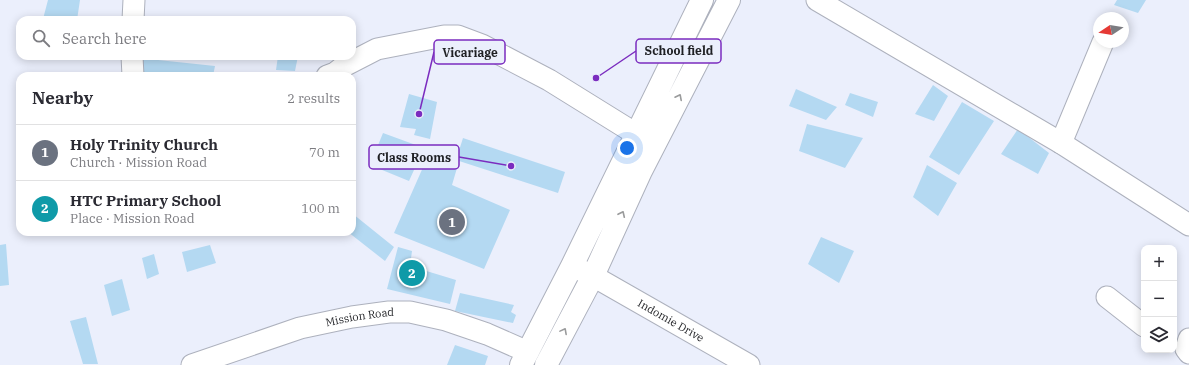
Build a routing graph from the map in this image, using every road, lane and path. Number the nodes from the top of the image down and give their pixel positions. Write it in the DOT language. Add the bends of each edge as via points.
graph roads {
  1 [pos="134,0"];
  2 [pos="702,0"];
  3 [pos="729,0"];
  4 [pos="817,0"];
  5 [pos="133,16"];
  6 [pos="1101,48"];
  7 [pos="132,60"];
  8 [pos="356,60"];
  9 [pos="356,60"];
  10 [pos="133,72"];
  11 [pos="336,72"];
  12 [pos="636,134"];
  13 [pos="1061,143"];
  14 [pos="1189,225"];
  15 [pos="572,266"];
  16 [pos="593,276"];
  17 [pos="1107,297"];
  18 [pos="1141,324"];
  19 [pos="524,359"];
  20 [pos="192,365"];
  21 [pos="546,365"];
  22 [pos="749,365"];
  1 -- 5 [label="street"];
  2 -- 12 [label="main road"];
  16 -- 3 [label="main road, one-way" via="641,172"];
  4 -- 13 [label="street"];
  6 -- 13 [label="street"];
  7 -- 10 [label="street"];
  8 -- 12 [label="street" via="377,49 444,36 458,36 482,45 549,80"];
  9 -- 11 [label="street"];
  12 -- 15 [label="main road"];
  13 -- 14 [label="street"];
  15 -- 16 [label="street, Indomie Drive"];
  15 -- 19 [label="main road"];
  21 -- 16 [label="main road, one-way"];
  16 -- 22 [label="street, Indomie Drive"];
  17 -- 18 [label="street"];
  19 -- 20 [label="street, Mission Road" via="487,334 446,320 410,312 389,312 300,328"];
}
